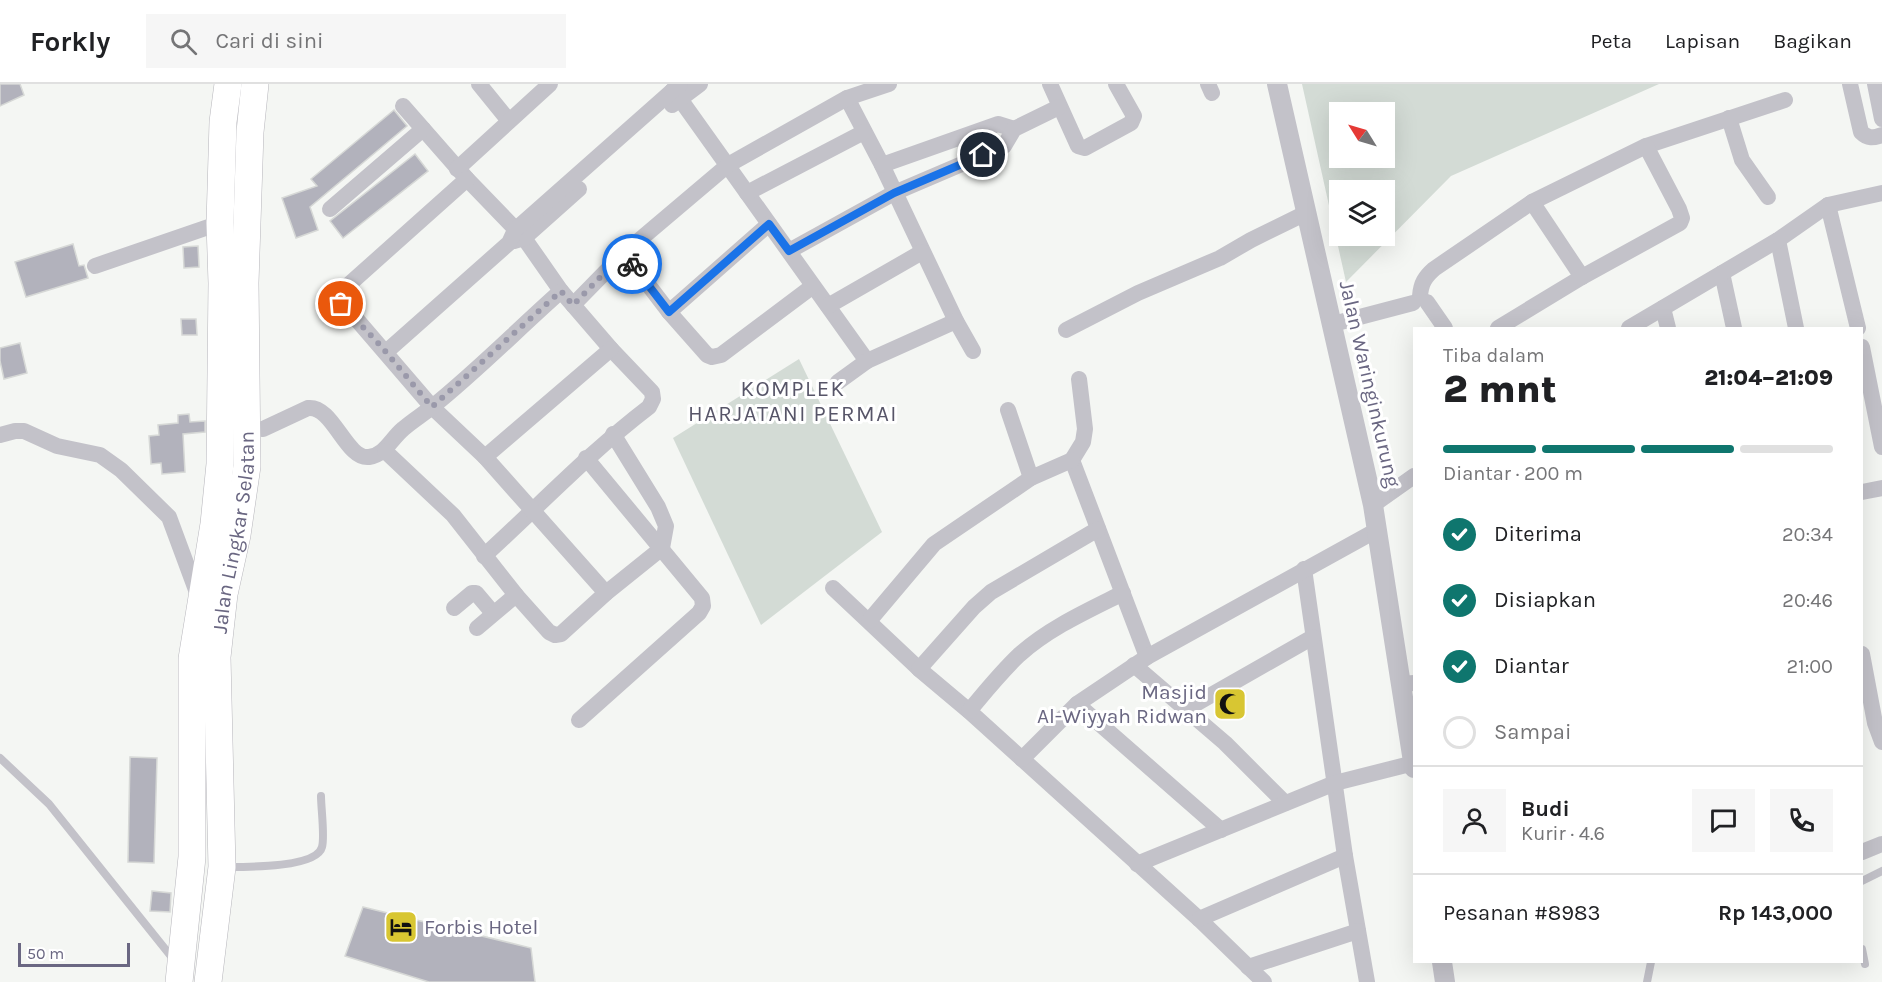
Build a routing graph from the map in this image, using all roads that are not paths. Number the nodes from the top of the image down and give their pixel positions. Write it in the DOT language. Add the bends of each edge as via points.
graph roads {
  1 [pos="228,84"];
  2 [pos="255,84"];
  3 [pos="479,84"];
  4 [pos="550,84"];
  5 [pos="700,84"];
  6 [pos="889,84"];
  7 [pos="1050,84"];
  8 [pos="1116,84"];
  9 [pos="1277,84"];
  10 [pos="1850,84"];
  11 [pos="1875,84"];
  12 [pos="677,91"];
  13 [pos="847,98"];
  14 [pos="1785,100"];
  15 [pos="403,105"];
  16 [pos="1059,107"];
  17 [pos="1729,118"];
  18 [pos="1882,118"];
  19 [pos="509,121"];
  20 [pos="423,129"];
  21 [pos="1014,129"];
  22 [pos="864,132"];
  23 [pos="1882,135"];
  24 [pos="1646,146"];
  25 [pos="728,165"];
  26 [pos="882,165"];
  27 [pos="462,174"];
  28 [pos="747,193"];
  29 [pos="894,193"];
  30 [pos="1882,193"];
  31 [pos="1768,197"];
  32 [pos="1532,202"];
  33 [pos="1828,205"];
  34 [pos="330,209"];
  35 [pos="1306,213"];
  36 [pos="220,223"];
  37 [pos="769,224"];
  38 [pos="516,237"];
  39 [pos="1778,240"];
  40 [pos="789,251"];
  41 [pos="922,252"];
  42 [pos="624,253"];
  43 [pos="95,266"];
  44 [pos="1722,273"];
  45 [pos="1582,278"];
  46 [pos="234,283"];
  47 [pos="813,286"];
  48 [pos="561,291"];
  49 [pos="1420,300"];
  50 [pos="573,305"];
  51 [pos="828,306"];
  52 [pos="1664,308"];
  53 [pos="669,312"];
  54 [pos="956,321"];
  55 [pos="1333,324"];
  56 [pos="1444,327"];
  57 [pos="1500,327"];
  58 [pos="1631,327"];
  59 [pos="1668,327"];
  60 [pos="1734,327"];
  61 [pos="1796,327"];
  62 [pos="1858,327"];
  63 [pos="1066,330"];
  64 [pos="611,349"];
  65 [pos="973,351"];
  66 [pos="386,352"];
  67 [pos="1863,353"];
  68 [pos="867,361"];
  69 [pos="1079,379"];
  70 [pos="838,382"];
  71 [pos="432,407"];
  72 [pos="1008,410"];
  73 [pos="263,429"];
  74 [pos="613,434"];
  75 [pos="0,435"];
  76 [pos="1882,447"];
  77 [pos="385,451"];
  78 [pos="485,457"];
  79 [pos="586,458"];
  80 [pos="1072,460"];
  81 [pos="1413,477"];
  82 [pos="1031,478"];
  83 [pos="1882,488"];
  84 [pos="1863,492"];
  85 [pos="1373,505"];
  86 [pos="534,511"];
  87 [pos="1098,529"];
  88 [pos="1377,530"];
  89 [pos="662,548"];
  90 [pos="484,556"];
  91 [pos="1304,569"];
  92 [pos="833,588"];
  93 [pos="210,593"];
  94 [pos="606,593"];
  95 [pos="1123,593"];
  96 [pos="516,596"];
  97 [pos="454,608"];
  98 [pos="494,613"];
  99 [pos="870,621"];
  100 [pos="477,628"];
  101 [pos="1313,637"];
  102 [pos="1863,660"];
  103 [pos="1141,661"];
  104 [pos="919,669"];
  105 [pos="1408,683"];
  106 [pos="1077,704"];
  107 [pos="1185,710"];
  108 [pos="969,711"];
  109 [pos="579,720"];
  110 [pos="1873,724"];
  111 [pos="1882,742"];
  112 [pos="1413,750"];
  113 [pos="1022,759"];
  114 [pos="1,761"];
  115 [pos="1413,763"];
  116 [pos="1335,783"];
  117 [pos="321,796"];
  118 [pos="1285,803"];
  119 [pos="1221,830"];
  120 [pos="1882,844"];
  121 [pos="1863,852"];
  122 [pos="1345,856"];
  123 [pos="1137,864"];
  124 [pos="222,867"];
  125 [pos="1882,871"];
  126 [pos="1863,880"];
  127 [pos="1199,919"];
  128 [pos="1358,931"];
  129 [pos="1863,954"];
  130 [pos="1651,963"];
  131 [pos="1865,964"];
  132 [pos="1248,967"];
  133 [pos="180,976"];
  134 [pos="208,982"];
  135 [pos="1264,982"];
  136 [pos="1367,982"];
  137 [pos="1647,982"];
  1 -- 36 [label="highway, Jalan Lingkar Selatan"];
  2 -- 46 [label="highway, Jalan Lingkar Selatan"];
  3 -- 19 [label="street"];
  4 -- 19 [label="street"];
  5 -- 12 [label="street"];
  6 -- 13 [label="street"];
  7 -- 16 [label="street"];
  8 -- 16 [label="street" via="1133,119 1085,148 1078,146"];
  9 -- 35 [label="street, Jalan Waringinkurung"];
  10 -- 23 [label="street" via="1861,132 1871,138"];
  11 -- 18 [label="street"];
  12 -- 25 [label="street"];
  12 -- 38 [label="street"];
  13 -- 22 [label="street"];
  13 -- 25 [label="street"];
  14 -- 17 [label="street"];
  15 -- 20 [label="street"];
  16 -- 21 [label="street"];
  17 -- 24 [label="street"];
  17 -- 31 [label="street" via="1742,160"];
  19 -- 27 [label="street"];
  20 -- 27 [label="street"];
  20 -- 34 [label="street"];
  21 -- 26 [label="street" via="998,124"];
  21 -- 29 [label="street" via="1004,146"];
  22 -- 26 [label="street"];
  22 -- 28 [label="street"];
  24 -- 32 [label="street"];
  24 -- 45 [label="street" via="1682,218 1680,223"];
  25 -- 28 [label="street"];
  25 -- 42 [label="street"];
  26 -- 29 [label="street"];
  27 -- 38 [label="street"];
  27 -- 66 [label="street" via="340,296 341,304"];
  28 -- 37 [label="street"];
  29 -- 40 [label="street"];
  29 -- 41 [label="street"];
  30 -- 33 [label="street"];
  32 -- 45 [label="street"];
  32 -- 49 [label="street" via="1434,269 1425,277"];
  33 -- 39 [label="street"];
  33 -- 62 [label="street"];
  35 -- 55 [label="street, Jalan Waringinkurung"];
  35 -- 63 [label="street"];
  36 -- 43 [label="street"];
  36 -- 46 [label="highway, Jalan Lingkar Selatan"];
  37 -- 40 [label="street"];
  37 -- 53 [label="street"];
  38 -- 48 [label="street"];
  38 -- 66 [label="street"];
  39 -- 44 [label="street"];
  39 -- 61 [label="street"];
  40 -- 47 [label="street"];
  41 -- 51 [label="street"];
  41 -- 54 [label="street"];
  42 -- 50 [label="street"];
  42 -- 53 [label="street"];
  44 -- 52 [label="street"];
  44 -- 60 [label="street"];
  45 -- 57 [label="street"];
  46 -- 93 [label="highway, Jalan Lingkar Selatan" via="247,466 225,530"];
  47 -- 51 [label="street"];
  47 -- 53 [label="street" via="721,355 712,357"];
  48 -- 50 [label="street"];
  48 -- 71 [label="street"];
  49 -- 55 [label="street"];
  49 -- 56 [label="street"];
  50 -- 64 [label="street"];
  51 -- 68 [label="street"];
  52 -- 58 [label="street"];
  52 -- 59 [label="street"];
  54 -- 65 [label="street"];
  54 -- 68 [label="street"];
  55 -- 85 [label="street, Jalan Waringinkurung"];
  64 -- 74 [label="street" via="652,392 654,399"];
  64 -- 78 [label="street"];
  66 -- 71 [label="street"];
  67 -- 76 [label="street"];
  68 -- 70 [label="street"];
  69 -- 80 [label="street" via="1085,429 1083,442"];
  71 -- 77 [label="street" via="395,435"];
  71 -- 78 [label="street"];
  72 -- 82 [label="street"];
  73 -- 77 [label="street" via="314,407 363,457"];
  74 -- 79 [label="street"];
  74 -- 89 [label="street" via="658,507 666,526"];
  75 -- 93 [label="street" via="24,431 57,446 100,455 121,470 169,518"];
  77 -- 90 [label="street" via="453,515"];
  78 -- 86 [label="street"];
  79 -- 86 [label="street"];
  79 -- 89 [label="street"];
  80 -- 82 [label="street"];
  80 -- 87 [label="street"];
  81 -- 85 [label="street"];
  82 -- 99 [label="street" via="934,544"];
  83 -- 84 [label="street"];
  85 -- 88 [label="street, Jalan Waringinkurung"];
  86 -- 90 [label="street"];
  86 -- 94 [label="street"];
  87 -- 95 [label="street"];
  87 -- 104 [label="street" via="991,592"];
  88 -- 91 [label="street"];
  88 -- 105 [label="street, Jalan Waringinkurung"];
  89 -- 94 [label="street"];
  89 -- 109 [label="street" via="702,598 703,606"];
  90 -- 96 [label="street"];
  91 -- 101 [label="street"];
  91 -- 103 [label="street"];
  92 -- 99 [label="street"];
  93 -- 124 [label="highway, Jalan Lingkar Selatan" via="217,657"];
  93 -- 133 [label="highway, Jalan Lingkar Selatan" via="192,659 192,857"];
  94 -- 96 [label="street" via="561,634 555,635"];
  95 -- 103 [label="street"];
  95 -- 108 [label="street" via="1040,639 1018,656"];
  96 -- 98 [label="street"];
  97 -- 98 [label="street" via="476,593"];
  98 -- 100 [label="street"];
  99 -- 104 [label="street"];
  101 -- 107 [label="street"];
  101 -- 116 [label="street"];
  102 -- 110 [label="street"];
  103 -- 106 [label="street"];
  103 -- 107 [label="street"];
  104 -- 108 [label="street"];
  105 -- 112 [label="street, Jalan Waringinkurung"];
  106 -- 113 [label="street"];
  106 -- 119 [label="street"];
  107 -- 118 [label="street" via="1225,743"];
  108 -- 113 [label="street"];
  110 -- 111 [label="street"];
  113 -- 123 [label="street"];
  114 -- 133 [label="lane" via="50,804"];
  115 -- 116 [label="street"];
  116 -- 118 [label="street"];
  116 -- 122 [label="street"];
  117 -- 124 [label="lane" via="323,847 319,854 308,860"];
  118 -- 119 [label="street"];
  119 -- 123 [label="street"];
  120 -- 121 [label="street"];
  122 -- 127 [label="street"];
  122 -- 128 [label="street"];
  123 -- 127 [label="street"];
  124 -- 134 [label="highway, Jalan Lingkar Selatan"];
  125 -- 126 [label="lane"];
  127 -- 132 [label="street"];
  128 -- 132 [label="street"];
  128 -- 136 [label="street"];
  129 -- 131 [label="lane"];
  130 -- 137 [label="lane"];
  132 -- 135 [label="street"];
}
